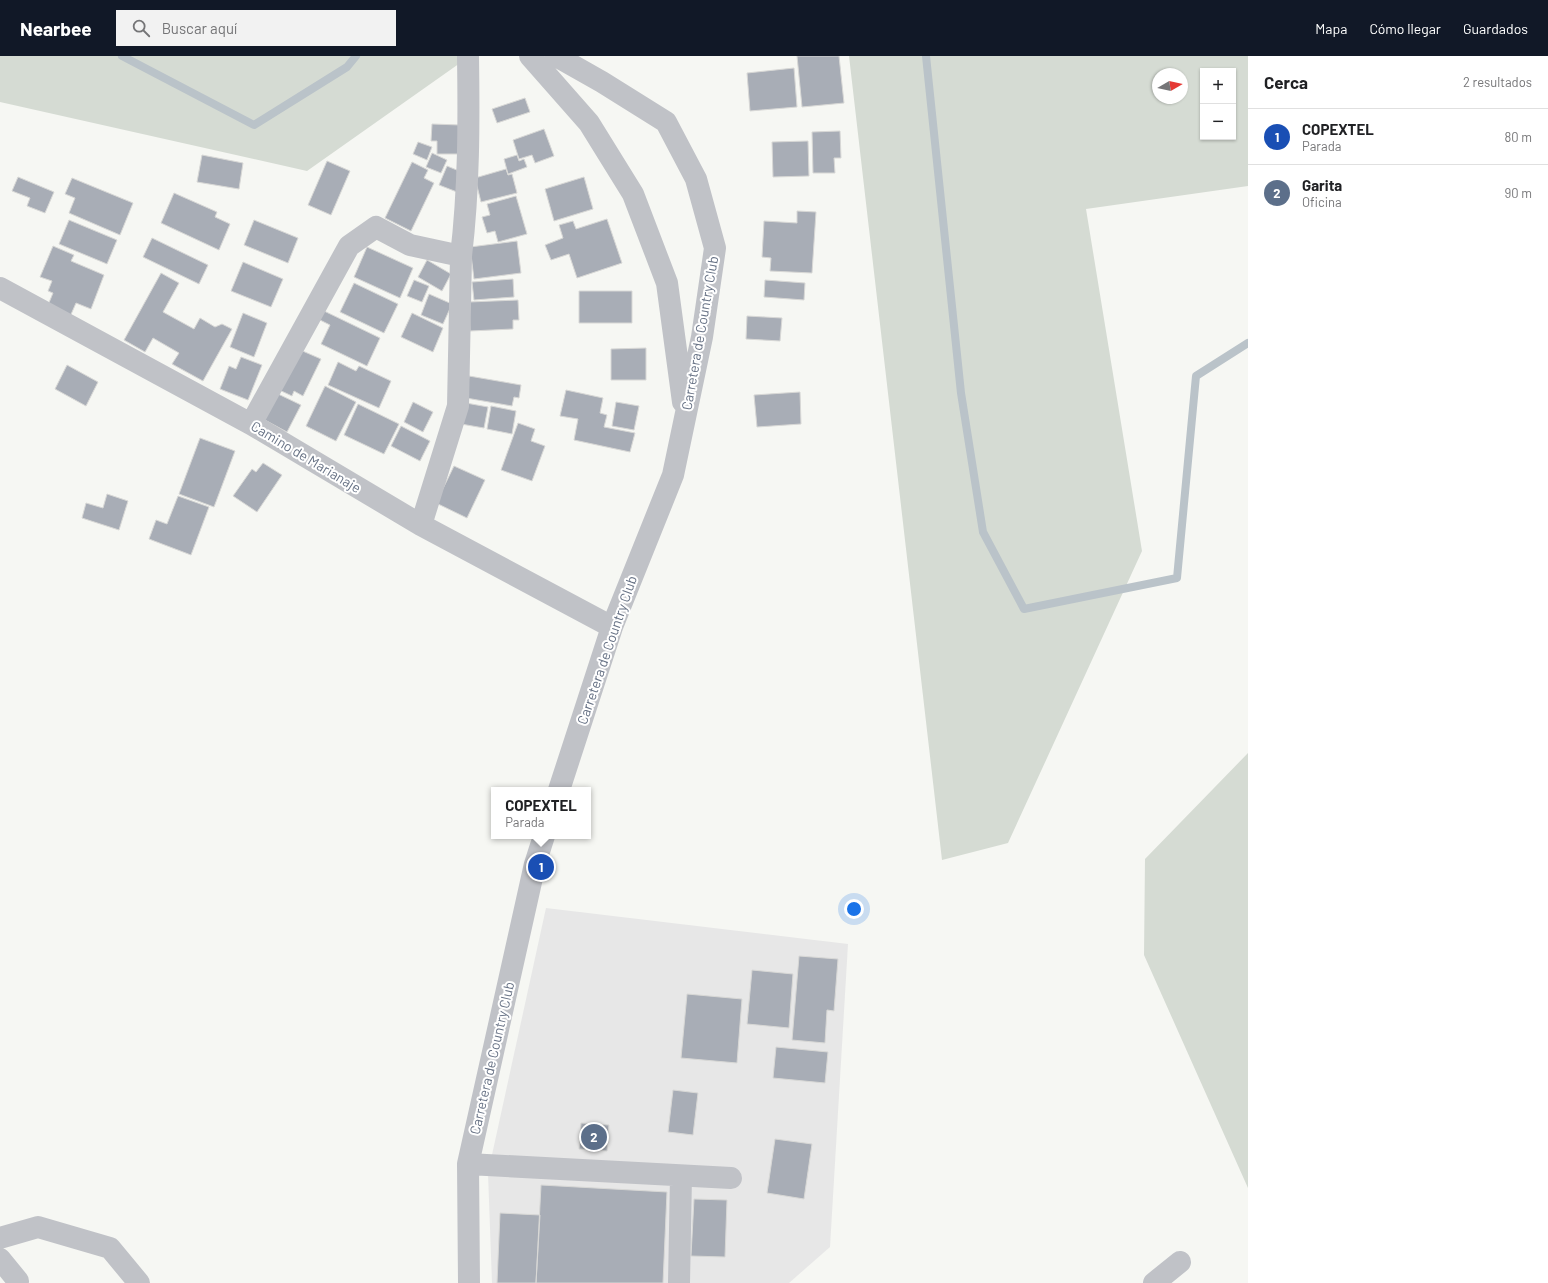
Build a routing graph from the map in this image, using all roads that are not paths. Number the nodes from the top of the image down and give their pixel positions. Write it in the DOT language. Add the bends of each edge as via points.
graph roads {
  1 [pos="468,56"];
  2 [pos="530,56"];
  3 [pos="556,56"];
  4 [pos="461,256"];
  5 [pos="0,288"];
  6 [pos="685,419"];
  7 [pos="250,424"];
  8 [pos="421,525"];
  9 [pos="612,628"];
  10 [pos="560,787"];
  11 [pos="543,839"];
  12 [pos="468,1164"];
  13 [pos="681,1176"];
  14 [pos="731,1178"];
  15 [pos="0,1238"];
  16 [pos="0,1259"];
  17 [pos="1180,1262"];
  18 [pos="18,1281"];
  19 [pos="139,1283"];
  20 [pos="469,1283"];
  21 [pos="679,1283"];
  22 [pos="1154,1283"];
  1 -- 4 [label="street" via="469,156"];
  2 -- 6 [label="street, Carretera de Country Club" via="589,122 633,194 667,283"];
  3 -- 6 [label="street, Carretera de Country Club" via="666,122 696,178 715,248 702,337"];
  4 -- 7 [label="street" via="410,245 376,227 349,246"];
  4 -- 8 [label="street" via="458,406"];
  5 -- 7 [label="street, Camino de Marianaje"];
  6 -- 9 [label="street, Carretera de Country Club" via="673,475"];
  7 -- 8 [label="street, Camino de Marianaje"];
  8 -- 9 [label="street, Camino de Marianaje"];
  9 -- 10 [label="street, Carretera de Country Club"];
  11 -- 12 [label="street, Carretera de Country Club" via="535,864"];
  12 -- 13 [label="street"];
  12 -- 20 [label="street, Carretera de Country Club"];
  13 -- 14 [label="street"];
  13 -- 21 [label="street"];
  15 -- 19 [label="street" via="38,1227 110,1248"];
  16 -- 18 [label="street"];
  17 -- 22 [label="street"];
}
